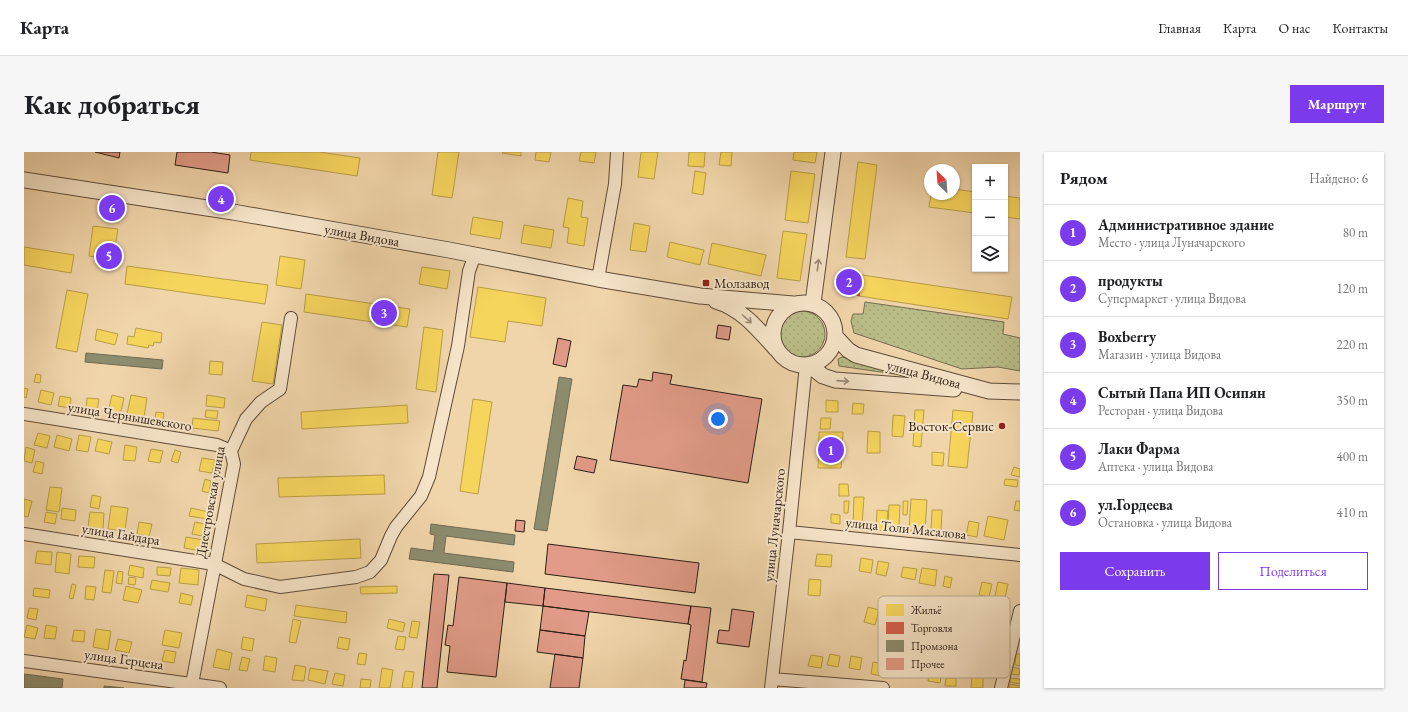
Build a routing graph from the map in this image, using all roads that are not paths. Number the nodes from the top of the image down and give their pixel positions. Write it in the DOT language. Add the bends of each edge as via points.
graph roads {
  1 [pos="617,152"];
  2 [pos="833,152"];
  3 [pos="24,180"];
  4 [pos="475,255"];
  5 [pos="598,279"];
  6 [pos="700,296"];
  7 [pos="813,303"];
  8 [pos="793,304"];
  9 [pos="291,318"];
  10 [pos="836,337"];
  11 [pos="776,349"];
  12 [pos="807,365"];
  13 [pos="989,391"];
  14 [pos="1020,392"];
  15 [pos="24,414"];
  16 [pos="231,451"];
  17 [pos="789,532"];
  18 [pos="24,534"];
  19 [pos="1020,555"];
  20 [pos="214,564"];
  21 [pos="1020,612"];
  22 [pos="1010,652"];
  23 [pos="24,661"];
  24 [pos="1004,678"];
  25 [pos="192,684"];
  26 [pos="771,684"];
  27 [pos="220,688"];
  28 [pos="883,688"];
  29 [pos="1001,688"];
  1 -- 5 [label="street" via="615,184"];
  7 -- 2 [label="street, one-way"];
  3 -- 4 [label="street, улица Видова" via="233,212"];
  4 -- 5 [label="street, улица Видова"];
  4 -- 20 [label="street, улица Гайдара" via="469,271 458,346 429,477 421,496 396,527 381,560 370,572 356,578 280,587 244,579"];
  5 -- 6 [label="street, улица Видова"];
  6 -- 8 [label="street"];
  6 -- 11 [label="street, one-way" via="724,303 742,314"];
  7 -- 8 [label="street"];
  7 -- 10 [label="street" via="820,306 832,319"];
  8 -- 11 [label="street" via="782,311 774,323 772,332"];
  9 -- 16 [label="street, Днестровская улица" via="280,389 261,402 246,419"];
  10 -- 12 [label="street" via="827,356"];
  10 -- 13 [label="street, улица Видова" via="856,355"];
  11 -- 12 [label="street" via="790,362"];
  12 -- 13 [label="street, one-way" via="823,376 835,380"];
  12 -- 17 [label="street, улица Луначарского"];
  13 -- 14 [label="street, улица Видова"];
  15 -- 16 [label="street, улица Чернышевского" via="218,445"];
  16 -- 20 [label="street, Днестровская улица" via="234,464"];
  17 -- 19 [label="street, улица Толи Масалова"];
  17 -- 26 [label="street, улица Луначарского"];
  18 -- 20 [label="street, улица Гайдара"];
  20 -- 25 [label="street, Днестровская улица"];
  21 -- 22 [label="street"];
  23 -- 25 [label="street, улица Герцена"];
  24 -- 29 [label="street"];
  25 -- 27 [label="street, улица Герцена"];
  26 -- 28 [label="street"];
}
